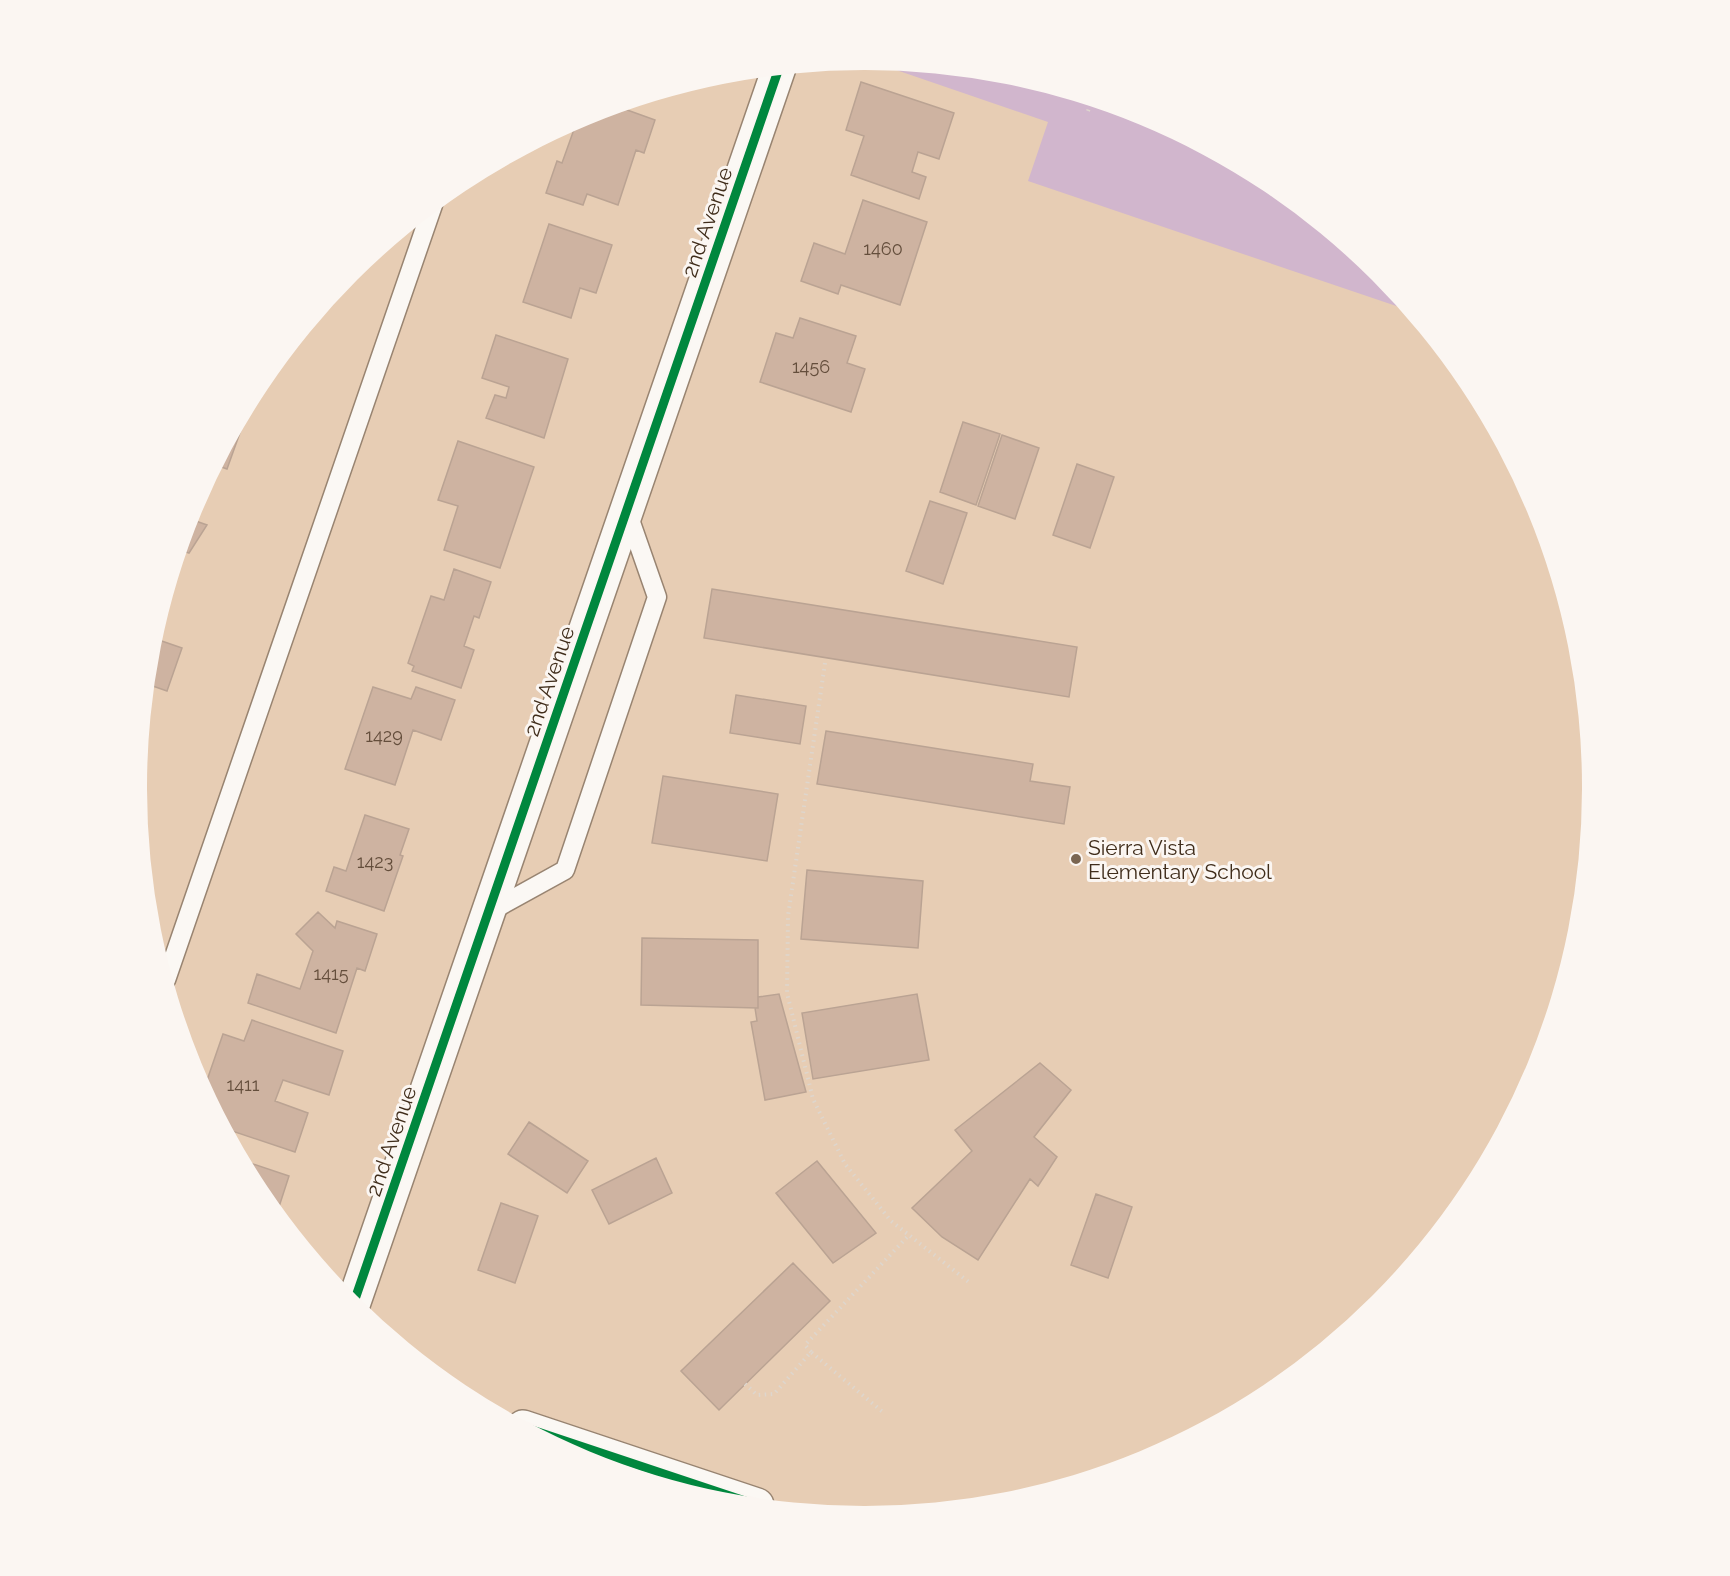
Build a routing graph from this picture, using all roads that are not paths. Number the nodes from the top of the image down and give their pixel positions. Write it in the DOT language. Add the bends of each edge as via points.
graph roads {
  1 [pos="776,76"];
  2 [pos="428,219"];
  3 [pos="627,511"];
  4 [pos="489,912"];
  5 [pos="170,967"];
  6 [pos="357,1294"];
  1 -- 3 [label="street, 2nd Avenue"];
  2 -- 5 [label="lane"];
  3 -- 4 [label="street, 2nd Avenue"];
  3 -- 4 [label="lane" via="657,597 565,870"];
  4 -- 6 [label="street, 2nd Avenue"];
}
